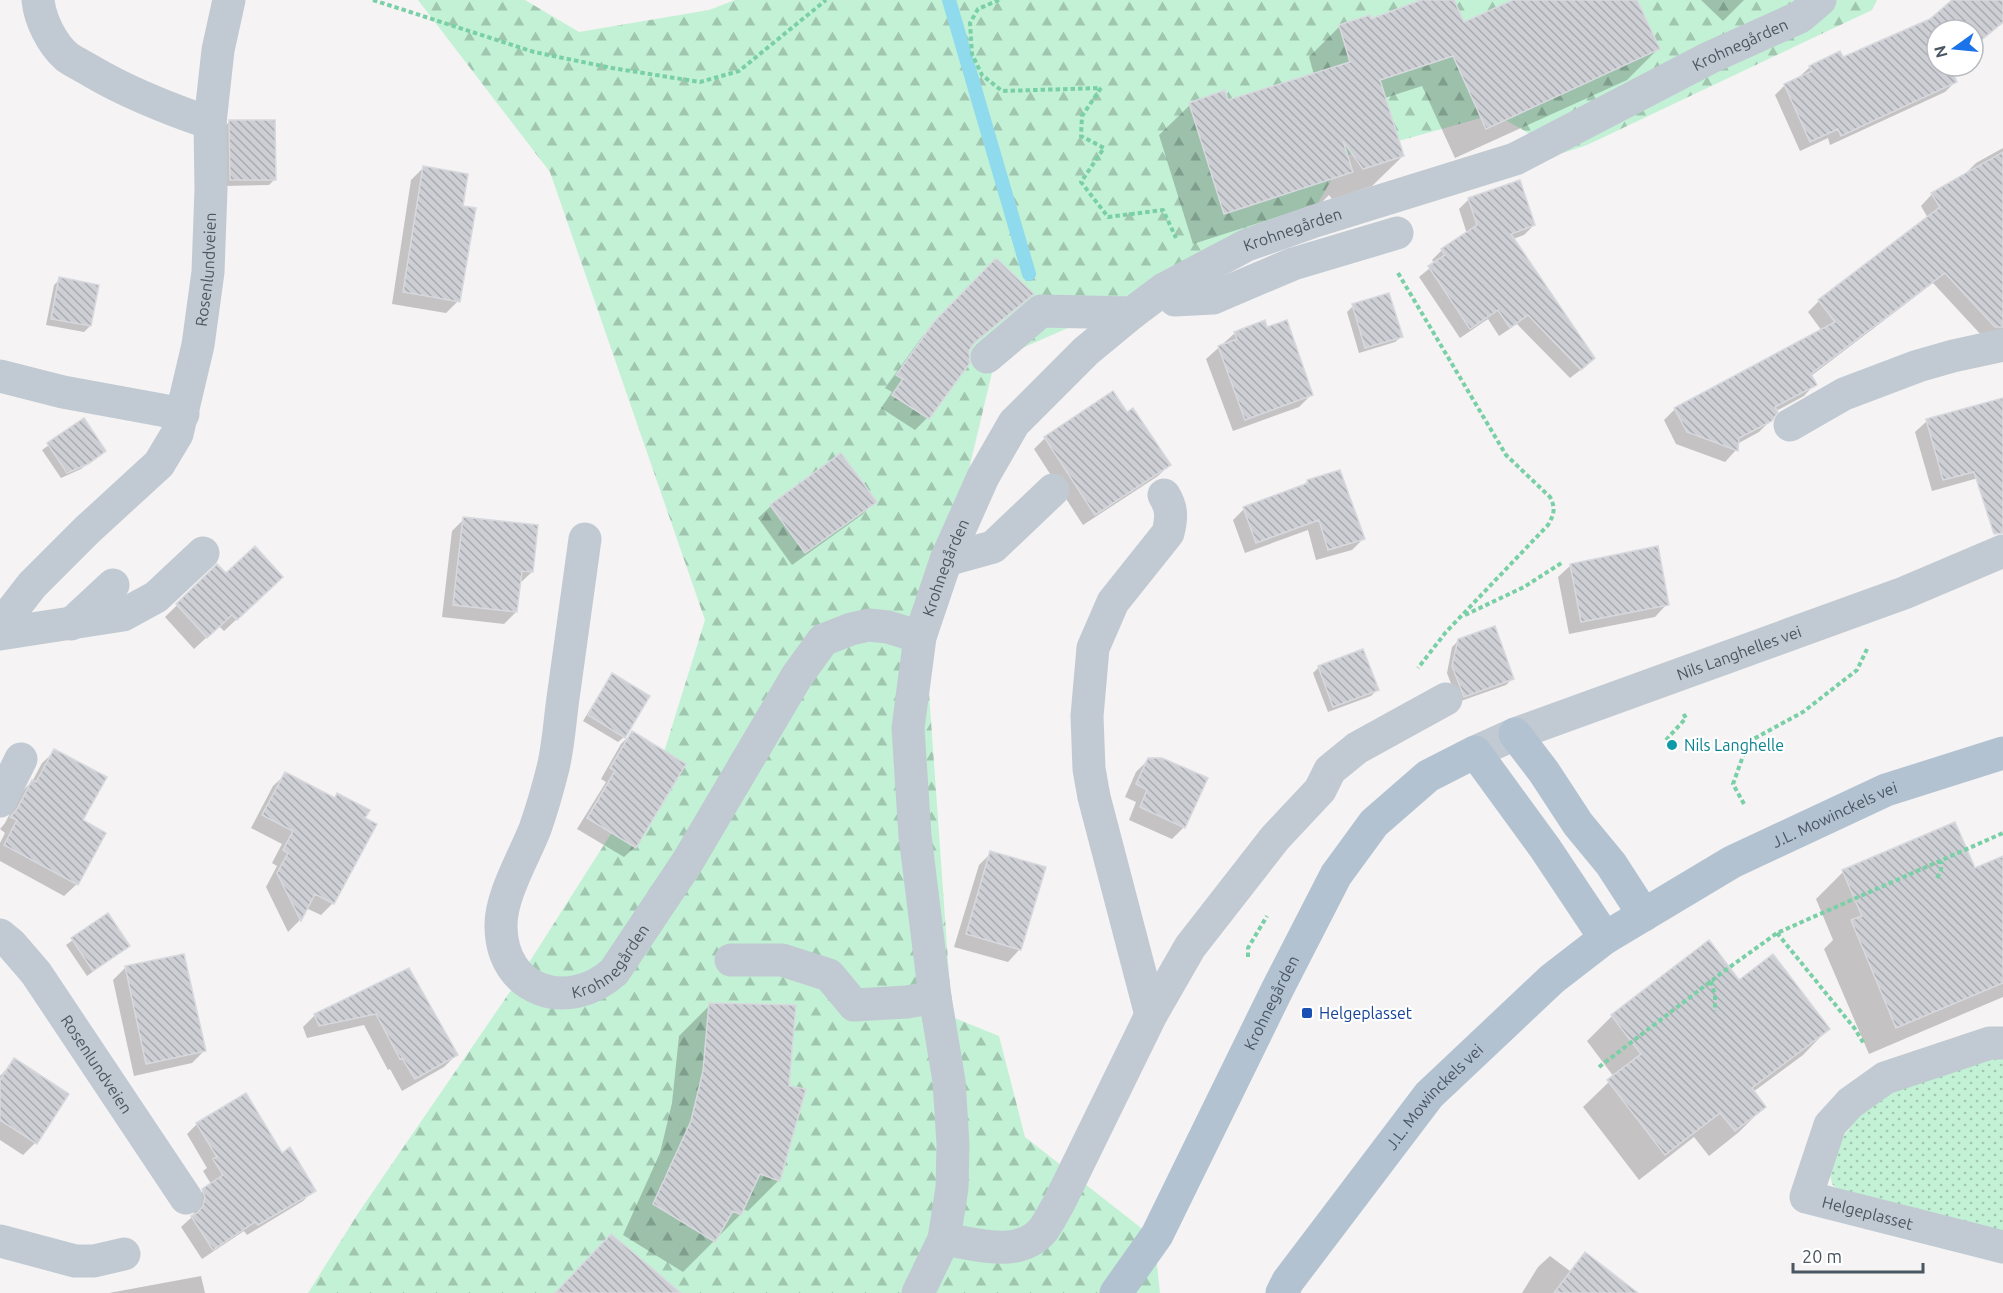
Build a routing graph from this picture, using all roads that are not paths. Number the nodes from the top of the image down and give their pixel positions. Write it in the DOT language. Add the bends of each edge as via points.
graph roads {
  1 [pos="38,0"];
  2 [pos="230,0"];
  3 [pos="1820,0"];
  4 [pos="210,123"];
  5 [pos="1388,236"];
  6 [pos="1164,289"];
  7 [pos="1132,313"];
  8 [pos="2003,345"];
  9 [pos="987,357"];
  10 [pos="0,376"];
  11 [pos="183,414"];
  12 [pos="1790,425"];
  13 [pos="1053,490"];
  14 [pos="1164,495"];
  15 [pos="585,538"];
  16 [pos="2003,551"];
  17 [pos="203,553"];
  18 [pos="946,560"];
  19 [pos="113,585"];
  20 [pos="71,624"];
  21 [pos="0,626"];
  22 [pos="0,633"];
  23 [pos="920,638"];
  24 [pos="1446,699"];
  25 [pos="1515,734"];
  26 [pos="1475,752"];
  27 [pos="2003,753"];
  28 [pos="21,759"];
  29 [pos="0,801"];
  30 [pos="1644,915"];
  31 [pos="0,935"];
  32 [pos="1605,938"];
  33 [pos="731,960"];
  34 [pos="935,998"];
  35 [pos="1151,1015"];
  36 [pos="2003,1042"];
  37 [pos="186,1198"];
  38 [pos="944,1239"];
  39 [pos="0,1241"];
  40 [pos="2003,1247"];
  41 [pos="124,1254"];
  42 [pos="1291,1289"];
  43 [pos="918,1293"];
  44 [pos="1116,1293"];
  1 -- 4 [label="street" via="50,35 66,56 112,83"];
  2 -- 4 [label="street, Rosenlundveien" via="218,50"];
  3 -- 6 [label="street, Krohnegården" via="1800,17 1709,58 1515,159 1247,245"];
  4 -- 11 [label="street, Rosenlundveien" via="208,272"];
  5 -- 6 [label="street" via="1293,264 1213,298 1175,300"];
  6 -- 7 [label="street, Krohnegården"];
  7 -- 9 [label="street" via="1041,311"];
  7 -- 18 [label="street, Krohnegården" via="1086,351 1014,423 983,477"];
  8 -- 12 [label="street" via="1918,366 1844,394"];
  10 -- 11 [label="street"];
  11 -- 21 [label="street, Rosenlundveien" via="177,434 159,464 32,585"];
  13 -- 18 [label="street" via="993,547"];
  14 -- 35 [label="street" via="1171,505 1168,533 1113,603 1093,648 1087,716 1094,796"];
  15 -- 23 [label="street, Krohnegården" via="554,766 536,826 508,891 501,925 502,942 511,965 530,984 546,992 585,991 614,972 688,861 797,676 823,640 869,625"];
  16 -- 25 [label="street, Nils Langhelles vei" via="1904,593"];
  17 -- 20 [label="street" via="148,602 123,615"];
  18 -- 23 [label="street, Krohnegården"];
  19 -- 20 [label="street"];
  20 -- 22 [label="street"];
  23 -- 34 [label="street, Krohnegården" via="908,728 915,836"];
  24 -- 35 [label="street" via="1357,748 1330,770 1320,790 1275,838 1190,947"];
  25 -- 26 [label="street, Nils Langhelles vei"];
  25 -- 30 [label="main road"];
  26 -- 32 [label="main road"];
  26 -- 44 [label="main road, Krohnegården" via="1428,776 1374,823 1336,876 1157,1235"];
  27 -- 30 [label="main road, J.L. Mowinckels vei" via="1886,790 1732,862"];
  28 -- 29 [label="street"];
  30 -- 32 [label="main road, J.L. Mowinckels vei"];
  31 -- 37 [label="street, Rosenlundveien" via="36,974"];
  32 -- 42 [label="main road, J.L. Mowinckels vei" via="1552,979 1429,1095"];
  33 -- 34 [label="street" via="782,960 829,975 854,1005"];
  34 -- 38 [label="street, Krohnegården" via="950,1081 953,1144 952,1188"];
  35 -- 38 [label="street" via="1043,1230 1027,1244 1011,1248"];
  36 -- 40 [label="street, Helgeplasset" via="1990,1042 1885,1078 1850,1103 1830,1125 1806,1197"];
  38 -- 43 [label="street, Krohnegården"];
  39 -- 41 [label="street" via="75,1261 94,1262"];
}
